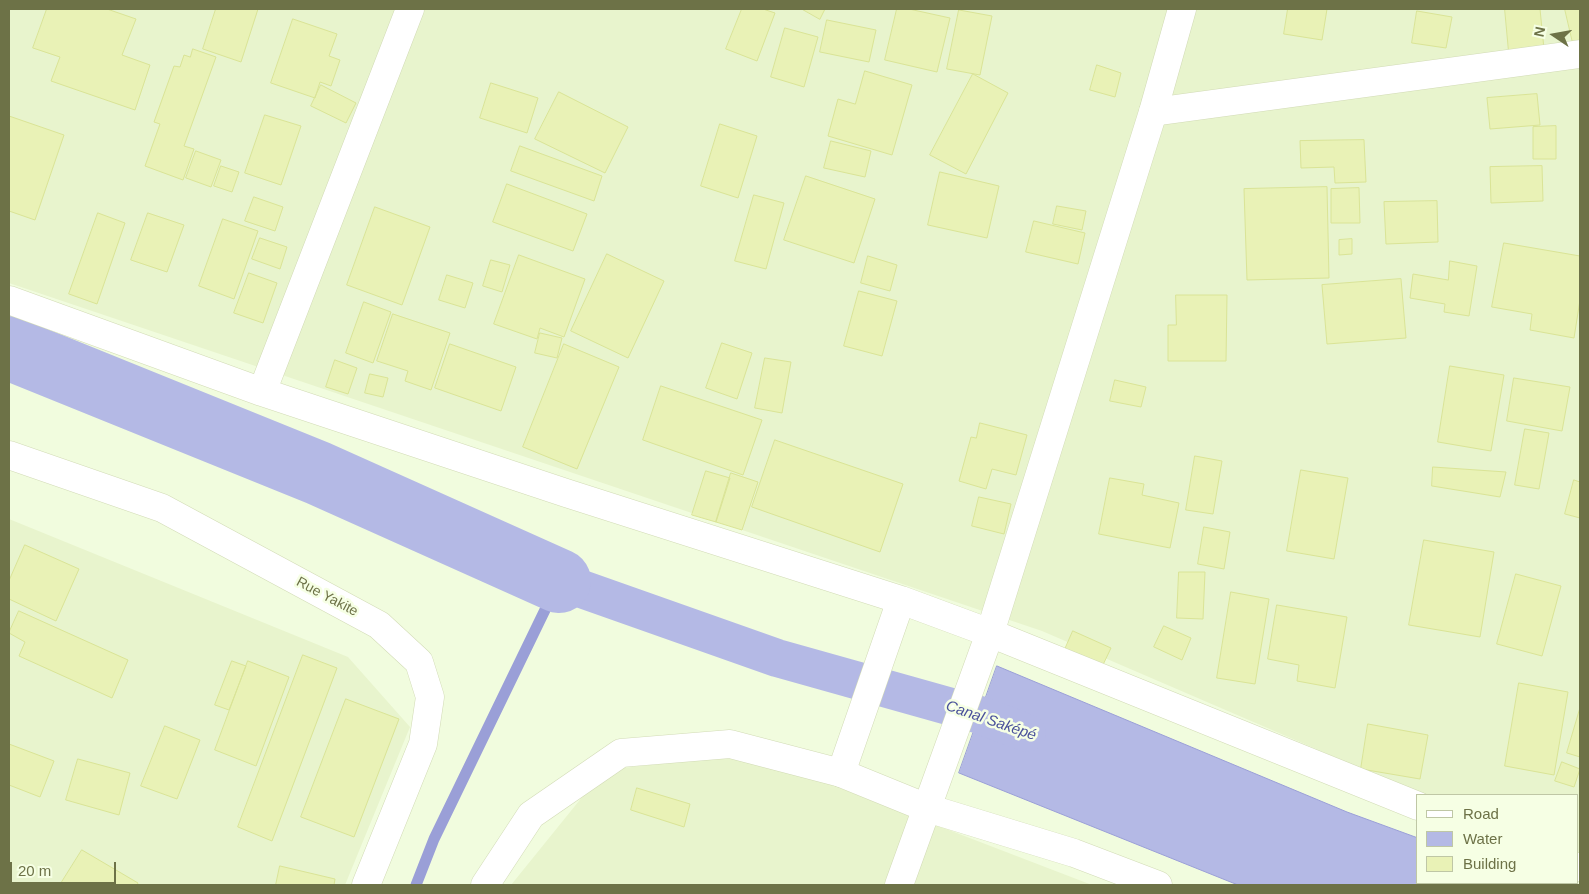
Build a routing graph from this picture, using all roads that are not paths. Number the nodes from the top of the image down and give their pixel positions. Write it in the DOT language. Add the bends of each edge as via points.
graph roads {
  1 [pos="410,9"];
  2 [pos="1182,9"];
  3 [pos="1580,54"];
  4 [pos="1153,112"];
  5 [pos="9,300"];
  6 [pos="262,392"];
  7 [pos="9,455"];
  8 [pos="901,600"];
  9 [pos="990,633"];
  10 [pos="841,774"];
  11 [pos="1416,805"];
  12 [pos="927,808"];
  13 [pos="366,885"];
  14 [pos="484,885"];
  15 [pos="898,885"];
  16 [pos="1158,885"];
  1 -- 6 [label="street"];
  2 -- 4 [label="street"];
  3 -- 4 [label="street"];
  4 -- 9 [label="street"];
  5 -- 6 [label="street"];
  6 -- 8 [label="street"];
  7 -- 13 [label="street, Rue Yakite" via="162,508 379,625 419,662 430,696 423,744"];
  8 -- 9 [label="street"];
  8 -- 10 [label="street"];
  9 -- 11 [label="street"];
  9 -- 12 [label="street"];
  10 -- 12 [label="street"];
  10 -- 14 [label="street" via="730,744 621,753 532,815"];
  12 -- 15 [label="street"];
  12 -- 16 [label="street" via="1074,853"];
}
